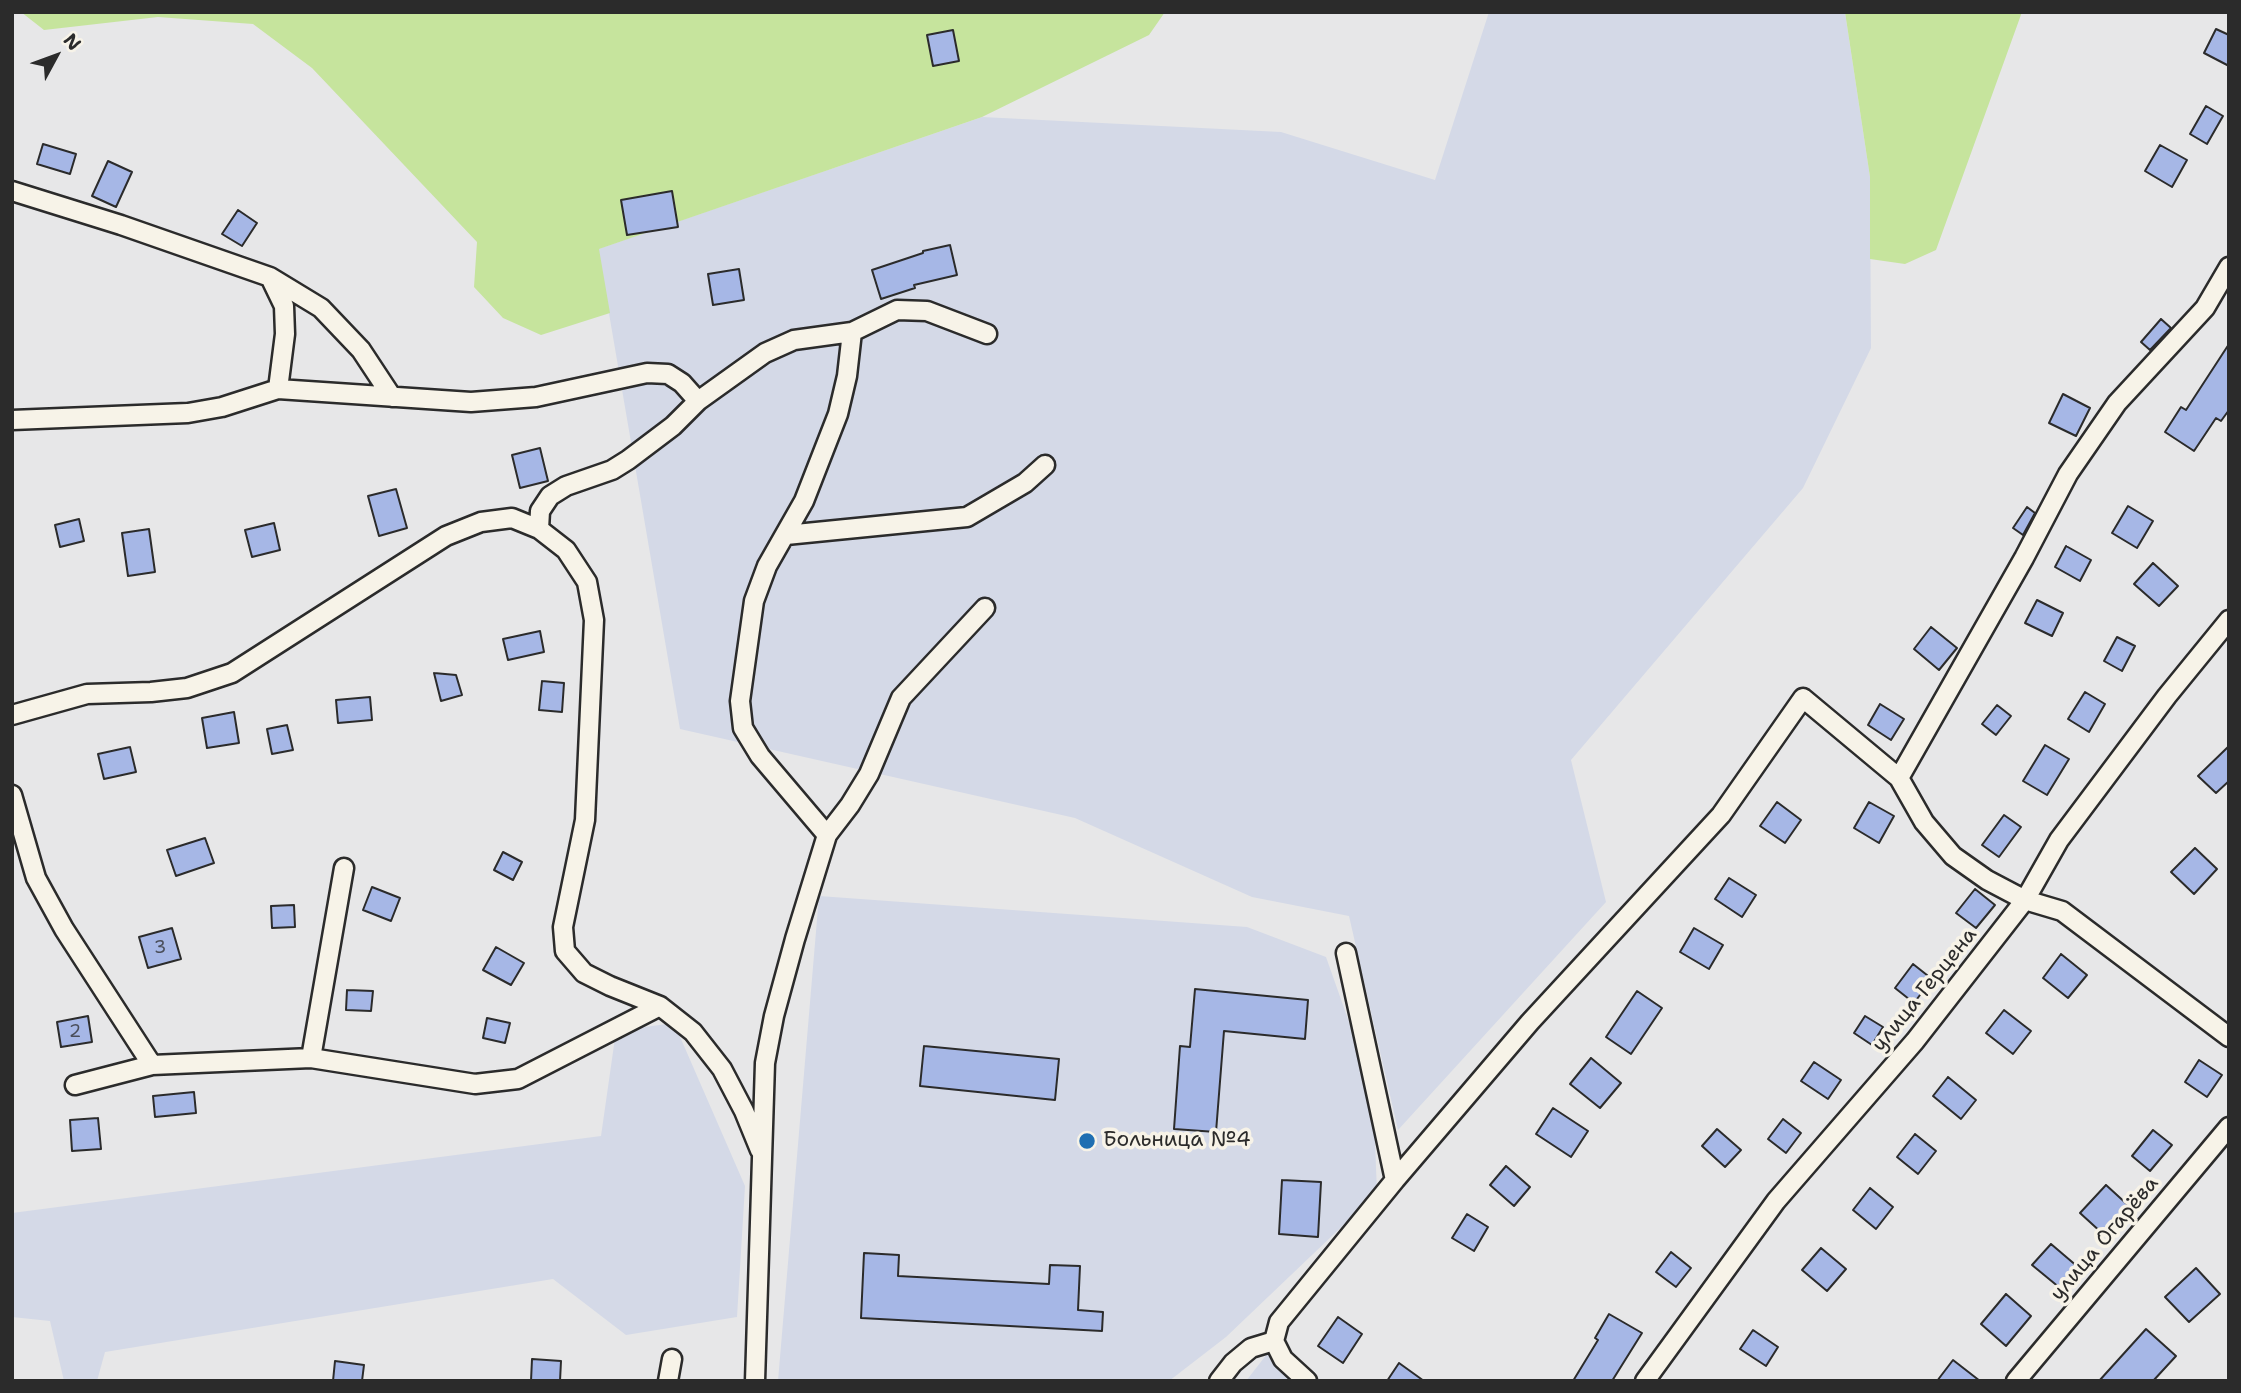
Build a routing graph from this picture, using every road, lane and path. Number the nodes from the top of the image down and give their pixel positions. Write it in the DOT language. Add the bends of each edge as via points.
graph roads {
  1 [pos="12,191"];
  2 [pos="2229,267"];
  3 [pos="270,277"];
  4 [pos="852,332"];
  5 [pos="987,334"];
  6 [pos="278,388"];
  7 [pos="392,397"];
  8 [pos="698,401"];
  9 [pos="12,420"];
  10 [pos="1045,465"];
  11 [pos="539,529"];
  12 [pos="786,535"];
  13 [pos="985,608"];
  14 [pos="2229,620"];
  15 [pos="12,715"];
  16 [pos="1899,778"];
  17 [pos="12,795"];
  18 [pos="827,835"];
  19 [pos="344,868"];
  20 [pos="2025,900"];
  21 [pos="1346,953"];
  22 [pos="660,1006"];
  23 [pos="2229,1037"];
  24 [pos="312,1058"];
  25 [pos="152,1065"];
  26 [pos="75,1085"];
  27 [pos="2229,1127"];
  28 [pos="763,1158"];
  29 [pos="1395,1180"];
  30 [pos="1274,1341"];
  31 [pos="672,1359"];
  32 [pos="668,1381"];
  33 [pos="755,1381"];
  34 [pos="1219,1381"];
  35 [pos="1307,1381"];
  36 [pos="1645,1381"];
  37 [pos="2016,1381"];
  1 -- 3 [label="street"];
  2 -- 16 [label="street" via="2205,308 2117,403 2068,474"];
  3 -- 6 [label="street" via="284,306"];
  3 -- 7 [label="street" via="321,308 361,350"];
  4 -- 5 [label="street" via="897,310 927,312"];
  4 -- 8 [label="street" via="794,340 765,352"];
  4 -- 12 [label="street" via="838,414"];
  6 -- 7 [label="street"];
  6 -- 9 [label="street" via="188,413"];
  7 -- 8 [label="street" via="471,402 536,397 647,373 668,374"];
  8 -- 11 [label="street" via="628,460 550,496 540,511"];
  10 -- 12 [label="street" via="1026,483 967,517"];
  11 -- 15 [label="street" via="512,518 481,522 446,536 232,674 187,688 87,694"];
  11 -- 22 [label="street" via="566,550 587,582 594,620 585,820 563,927 565,951 584,973"];
  12 -- 18 [label="street" via="767,566 754,601 740,701 743,728 760,756"];
  13 -- 18 [label="street" via="901,698 869,774"];
  14 -- 20 [label="street, улица Герцена" via="2059,840"];
  16 -- 20 [label="street" via="1924,822 1954,856 1986,880"];
  16 -- 29 [label="street" via="1803,698 1721,815 1530,1022"];
  17 -- 25 [label="street" via="36,878"];
  18 -- 28 [label="street" via="774,1016 765,1063"];
  19 -- 24 [label="street"];
  20 -- 23 [label="street" via="2062,911"];
  20 -- 36 [label="street, улица Герцена" via="1915,1041 1776,1201"];
  21 -- 29 [label="street"];
  22 -- 24 [label="street" via="518,1079 475,1084"];
  22 -- 28 [label="street" via="693,1032 722,1069"];
  24 -- 25 [label="street"];
  25 -- 26 [label="street"];
  27 -- 37 [label="street, улица Огарёва"];
  28 -- 33 [label="street"];
  29 -- 30 [label="street" via="1279,1322"];
  30 -- 34 [label="street" via="1251,1348"];
  30 -- 35 [label="street" via="1283,1359"];
  31 -- 32 [label="street"];
}
